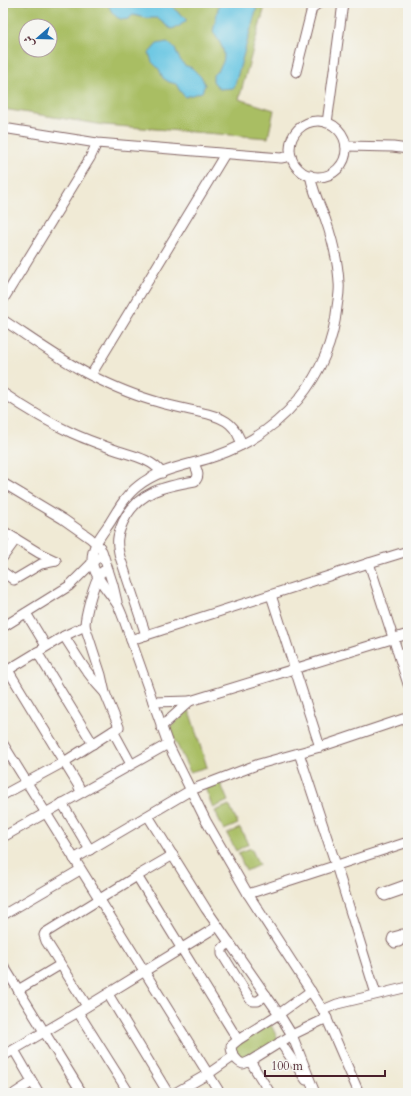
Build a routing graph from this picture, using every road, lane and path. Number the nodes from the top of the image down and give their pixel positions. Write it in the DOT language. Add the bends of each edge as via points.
graph roads {
  1 [pos="318,3"];
  2 [pos="340,4"];
  3 [pos="296,72"];
  4 [pos="327,123"];
  5 [pos="3,128"];
  6 [pos="97,143"];
  7 [pos="346,146"];
  8 [pos="408,149"];
  9 [pos="225,154"];
  10 [pos="291,156"];
  11 [pos="310,176"];
  12 [pos="3,300"];
  13 [pos="3,320"];
  14 [pos="91,375"];
  15 [pos="3,393"];
  16 [pos="242,445"];
  17 [pos="194,462"];
  18 [pos="162,473"];
  19 [pos="3,483"];
  20 [pos="3,531"];
  21 [pos="16,539"];
  22 [pos="100,547"];
  23 [pos="408,552"];
  24 [pos="3,557"];
  25 [pos="93,562"];
  26 [pos="369,563"];
  27 [pos="108,570"];
  28 [pos="3,572"];
  29 [pos="98,576"];
  30 [pos="271,595"];
  31 [pos="118,605"];
  32 [pos="26,613"];
  33 [pos="85,626"];
  34 [pos="3,627"];
  35 [pos="408,634"];
  36 [pos="146,635"];
  37 [pos="64,636"];
  38 [pos="131,640"];
  39 [pos="394,640"];
  40 [pos="46,646"];
  41 [pos="37,652"];
  42 [pos="295,670"];
  43 [pos="5,671"];
  44 [pos="408,684"];
  45 [pos="105,692"];
  46 [pos="190,701"];
  47 [pos="153,702"];
  48 [pos="407,720"];
  49 [pos="161,727"];
  50 [pos="113,731"];
  51 [pos="3,744"];
  52 [pos="93,744"];
  53 [pos="168,744"];
  54 [pos="320,747"];
  55 [pos="299,753"];
  56 [pos="64,762"];
  57 [pos="131,764"];
  58 [pos="27,784"];
  59 [pos="191,790"];
  60 [pos="80,792"];
  61 [pos="3,795"];
  62 [pos="62,803"];
  63 [pos="45,812"];
  64 [pos="148,816"];
  65 [pos="3,836"];
  66 [pos="408,842"];
  67 [pos="90,850"];
  68 [pos="173,855"];
  69 [pos="74,859"];
  70 [pos="336,865"];
  71 [pos="80,870"];
  72 [pos="137,876"];
  73 [pos="408,884"];
  74 [pos="408,888"];
  75 [pos="248,894"];
  76 [pos="99,899"];
  77 [pos="3,915"];
  78 [pos="218,926"];
  79 [pos="229,942"];
  80 [pos="182,948"];
  81 [pos="3,965"];
  82 [pos="60,965"];
  83 [pos="144,971"];
  84 [pos="7,981"];
  85 [pos="408,987"];
  86 [pos="18,990"];
  87 [pos="311,991"];
  88 [pos="108,994"];
  89 [pos="376,994"];
  90 [pos="266,995"];
  91 [pos="87,1006"];
  92 [pos="78,1012"];
  93 [pos="279,1014"];
  94 [pos="325,1014"];
  95 [pos="44,1032"];
  96 [pos="292,1035"];
  97 [pos="238,1040"];
  98 [pos="280,1042"];
  99 [pos="14,1050"];
  100 [pos="3,1056"];
  101 [pos="234,1056"];
  102 [pos="250,1061"];
  103 [pos="208,1074"];
  104 [pos="32,1082"];
  105 [pos="313,1089"];
  106 [pos="15,1093"];
  107 [pos="39,1093"];
  108 [pos="82,1093"];
  109 [pos="129,1093"];
  110 [pos="168,1093"];
  111 [pos="175,1093"];
  112 [pos="220,1093"];
  113 [pos="270,1093"];
  114 [pos="359,1093"];
  1 -- 3 [label="street" via="312,8"];
  2 -- 4 [label="street"];
  4 -- 7 [label="street" via="340,132"];
  4 -- 10 [label="street" via="310,122 296,132 292,139"];
  5 -- 6 [label="street"];
  6 -- 9 [label="street"];
  6 -- 12 [label="street"];
  7 -- 8 [label="street"];
  7 -- 11 [label="street" via="342,164 336,171 319,177"];
  9 -- 10 [label="street" via="281,158"];
  9 -- 14 [label="street"];
  10 -- 11 [label="street" via="295,164"];
  11 -- 16 [label="street" via="335,252 339,284 336,320 329,348 304,393 285,415"];
  13 -- 14 [label="street" via="63,360"];
  14 -- 16 [label="street" via="157,402 226,420 235,429"];
  15 -- 18 [label="street" via="73,434 146,460 158,467"];
  16 -- 17 [label="street" via="217,456"];
  17 -- 18 [label="street"];
  17 -- 36 [label="street" via="198,474 195,481 162,488 143,496 132,507 117,536 120,558"];
  18 -- 22 [label="street" via="136,486 123,502"];
  19 -- 22 [label="street" via="63,519"];
  20 -- 21 [label="street"];
  21 -- 24 [label="street"];
  21 -- 28 [label="street" via="56,560 41,564 14,580"];
  22 -- 25 [label="street" via="99,558"];
  22 -- 25 [label="street" via="92,554"];
  22 -- 27 [label="street"];
  23 -- 26 [label="street"];
  25 -- 29 [label="street"];
  25 -- 32 [label="street" via="77,580"];
  26 -- 30 [label="street"];
  26 -- 39 [label="street"];
  27 -- 29 [label="street"];
  27 -- 31 [label="street"];
  29 -- 31 [label="street"];
  29 -- 33 [label="street" via="87,609"];
  30 -- 36 [label="street"];
  30 -- 42 [label="street"];
  31 -- 38 [label="street"];
  32 -- 34 [label="street"];
  32 -- 40 [label="street"];
  33 -- 37 [label="street"];
  33 -- 45 [label="street"];
  35 -- 39 [label="street"];
  36 -- 38 [label="street"];
  37 -- 40 [label="street"];
  37 -- 45 [label="street" via="87,672"];
  38 -- 47 [label="street"];
  39 -- 42 [label="street"];
  39 -- 44 [label="street"];
  40 -- 41 [label="street"];
  41 -- 43 [label="street"];
  41 -- 52 [label="street"];
  42 -- 46 [label="street"];
  42 -- 54 [label="street"];
  43 -- 56 [label="street"];
  45 -- 50 [label="street" via="119,725"];
  46 -- 47 [label="street"];
  46 -- 49 [label="street"];
  47 -- 49 [label="street"];
  48 -- 54 [label="street"];
  49 -- 53 [label="street"];
  50 -- 52 [label="street"];
  50 -- 57 [label="street"];
  51 -- 58 [label="street"];
  52 -- 56 [label="street"];
  53 -- 57 [label="street"];
  53 -- 59 [label="street"];
  54 -- 55 [label="street"];
  55 -- 59 [label="street" via="259,764"];
  55 -- 70 [label="street"];
  56 -- 58 [label="street"];
  56 -- 60 [label="street"];
  57 -- 60 [label="street"];
  58 -- 61 [label="street"];
  58 -- 63 [label="street"];
  59 -- 64 [label="street"];
  59 -- 75 [label="street"];
  60 -- 62 [label="street"];
  62 -- 63 [label="street"];
  62 -- 67 [label="street"];
  63 -- 65 [label="street"];
  63 -- 69 [label="street"];
  64 -- 67 [label="street"];
  64 -- 68 [label="street"];
  66 -- 70 [label="street"];
  67 -- 69 [label="street"];
  68 -- 72 [label="street"];
  68 -- 78 [label="street"];
  69 -- 71 [label="street"];
  70 -- 75 [label="street"];
  70 -- 89 [label="street"];
  71 -- 76 [label="street"];
  71 -- 77 [label="street"];
  72 -- 76 [label="street"];
  72 -- 80 [label="street"];
  73 -- 74 [label="street" via="383,893 385,896"];
  75 -- 87 [label="street"];
  76 -- 82 [label="street" via="45,933 44,938"];
  76 -- 83 [label="street"];
  78 -- 79 [label="street"];
  78 -- 80 [label="street"];
  79 -- 90 [label="street"];
  79 -- 90 [label="street" via="222,949 222,954 250,999 258,1000"];
  80 -- 83 [label="street"];
  80 -- 97 [label="street"];
  81 -- 84 [label="street"];
  82 -- 86 [label="street"];
  82 -- 91 [label="street"];
  83 -- 88 [label="street"];
  83 -- 103 [label="street"];
  84 -- 86 [label="street"];
  85 -- 89 [label="street"];
  86 -- 95 [label="street"];
  87 -- 93 [label="street"];
  87 -- 94 [label="street"];
  88 -- 91 [label="street"];
  88 -- 110 [label="street"];
  89 -- 94 [label="street" via="337,1004"];
  90 -- 93 [label="street"];
  91 -- 92 [label="street"];
  92 -- 95 [label="street"];
  92 -- 109 [label="street"];
  93 -- 96 [label="street"];
  93 -- 97 [label="street"];
  94 -- 96 [label="street"];
  94 -- 114 [label="street"];
  95 -- 99 [label="street"];
  95 -- 108 [label="street"];
  96 -- 98 [label="street"];
  96 -- 105 [label="street"];
  97 -- 101 [label="street" via="231,1046"];
  98 -- 102 [label="street"];
  98 -- 105 [label="street"];
  99 -- 100 [label="street"];
  99 -- 104 [label="street"];
  101 -- 102 [label="street" via="243,1064"];
  101 -- 103 [label="street"];
  102 -- 113 [label="street"];
  103 -- 111 [label="street"];
  103 -- 112 [label="street"];
  104 -- 106 [label="street"];
  104 -- 107 [label="street"];
}
